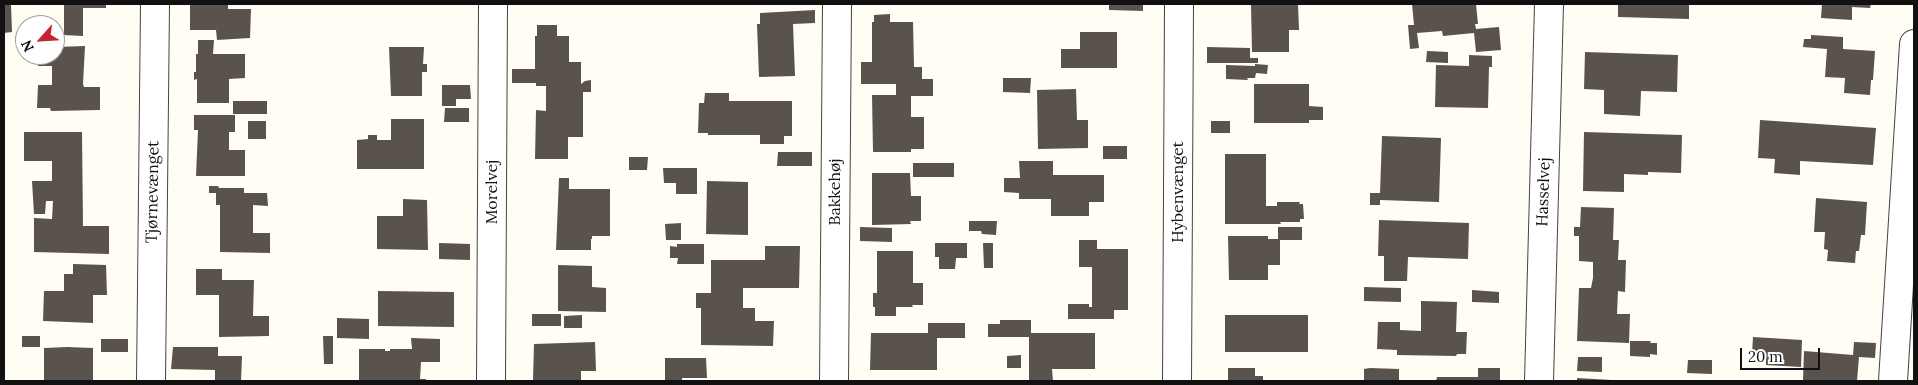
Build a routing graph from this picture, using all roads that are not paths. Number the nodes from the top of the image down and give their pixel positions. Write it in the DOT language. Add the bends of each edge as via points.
graph roads {
  1 [pos="155,4"];
  2 [pos="493,4"];
  3 [pos="836,4"];
  4 [pos="1179,4"];
  5 [pos="1550,4"];
  6 [pos="1914,44"];
  7 [pos="151,381"];
  8 [pos="491,381"];
  9 [pos="834,381"];
  10 [pos="1177,381"];
  11 [pos="1539,381"];
  12 [pos="1893,381"];
  1 -- 7 [label="street, Tjørnevænget"];
  2 -- 8 [label="street, Morelvej"];
  3 -- 9 [label="street, Bakkehøj"];
  4 -- 10 [label="street, Hybenvænget"];
  5 -- 11 [label="street, Hasselvej"];
  6 -- 12 [label="street"];
}
